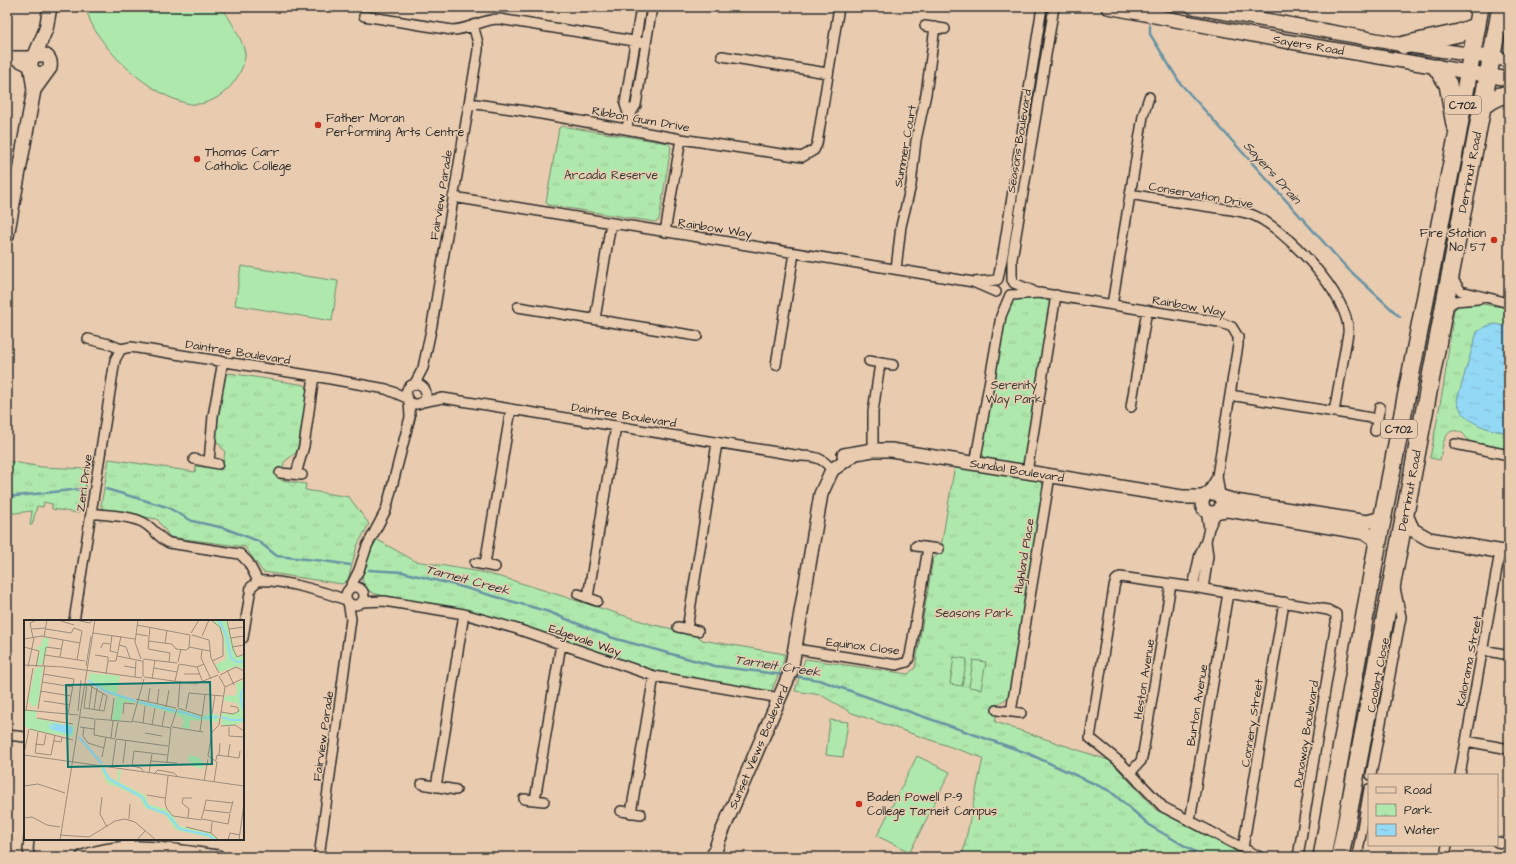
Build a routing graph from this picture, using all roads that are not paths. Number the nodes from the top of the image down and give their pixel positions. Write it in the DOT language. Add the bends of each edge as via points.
graph roads {
  1 [pos="50,7"];
  2 [pos="641,7"];
  3 [pos="652,7"];
  4 [pos="839,7"];
  5 [pos="1042,7"];
  6 [pos="1054,7"];
  7 [pos="1108,7"];
  8 [pos="1193,7"];
  9 [pos="1480,7"];
  10 [pos="1501,7"];
  11 [pos="1508,7"];
  12 [pos="364,16"];
  13 [pos="1509,18"];
  14 [pos="1281,23"];
  15 [pos="473,25"];
  16 [pos="925,26"];
  17 [pos="1477,26"];
  18 [pos="935,27"];
  19 [pos="46,29"];
  20 [pos="945,29"];
  21 [pos="1279,40"];
  22 [pos="634,41"];
  23 [pos="646,43"];
  24 [pos="1404,45"];
  25 [pos="1472,55"];
  26 [pos="7,56"];
  27 [pos="722,56"];
  28 [pos="48,57"];
  29 [pos="1492,57"];
  30 [pos="1509,60"];
  31 [pos="33,62"];
  32 [pos="1436,68"];
  33 [pos="47,72"];
  34 [pos="1468,73"];
  35 [pos="827,74"];
  36 [pos="1488,76"];
  37 [pos="1509,79"];
  38 [pos="34,90"];
  39 [pos="1509,94"];
  40 [pos="1149,97"];
  41 [pos="469,104"];
  42 [pos="1482,105"];
  43 [pos="629,116"];
  44 [pos="627,129"];
  45 [pos="1457,137"];
  46 [pos="680,139"];
  47 [pos="1130,194"];
  48 [pos="453,198"];
  49 [pos="611,223"];
  50 [pos="665,232"];
  51 [pos="7,236"];
  52 [pos="794,252"];
  53 [pos="896,269"];
  54 [pos="1450,275"];
  55 [pos="997,279"];
  56 [pos="1013,281"];
  57 [pos="973,282"];
  58 [pos="996,293"];
  59 [pos="1039,293"];
  60 [pos="1010,295"];
  61 [pos="1056,295"];
  62 [pos="1493,300"];
  63 [pos="1509,303"];
  64 [pos="1112,305"];
  65 [pos="518,307"];
  66 [pos="1147,310"];
  67 [pos="1444,310"];
  68 [pos="1001,316"];
  69 [pos="595,319"];
  70 [pos="697,336"];
  71 [pos="88,339"];
  72 [pos="121,349"];
  73 [pos="223,361"];
  74 [pos="869,361"];
  75 [pos="880,363"];
  76 [pos="776,365"];
  77 [pos="892,365"];
  78 [pos="423,368"];
  79 [pos="314,376"];
  80 [pos="412,386"];
  81 [pos="386,389"];
  82 [pos="425,389"];
  83 [pos="1230,395"];
  84 [pos="443,398"];
  85 [pos="408,399"];
  86 [pos="421,402"];
  87 [pos="1131,407"];
  88 [pos="1380,407"];
  89 [pos="510,409"];
  90 [pos="1334,412"];
  91 [pos="410,417"];
  92 [pos="1378,420"];
  93 [pos="616,426"];
  94 [pos="1375,431"];
  95 [pos="717,442"];
  96 [pos="1455,444"];
  97 [pos="873,450"];
  98 [pos="1509,455"];
  99 [pos="194,459"];
  100 [pos="209,462"];
  101 [pos="218,464"];
  102 [pos="975,464"];
  103 [pos="828,467"];
  104 [pos="1027,472"];
  105 [pos="280,473"];
  106 [pos="1050,476"];
  107 [pos="1217,476"];
  108 [pos="1221,496"];
  109 [pos="1209,505"];
  110 [pos="92,513"];
  111 [pos="1405,513"];
  112 [pos="1382,518"];
  113 [pos="1429,539"];
  114 [pos="1206,541"];
  115 [pos="1378,541"];
  116 [pos="916,546"];
  117 [pos="1399,546"];
  118 [pos="928,548"];
  119 [pos="940,549"];
  120 [pos="1505,552"];
  121 [pos="475,562"];
  122 [pos="1198,563"];
  123 [pos="486,564"];
  124 [pos="1207,565"];
  125 [pos="495,567"];
  126 [pos="359,570"];
  127 [pos="1392,580"];
  128 [pos="258,581"];
  129 [pos="1171,584"];
  130 [pos="1193,587"];
  131 [pos="349,589"];
  132 [pos="1203,589"];
  133 [pos="362,590"];
  134 [pos="326,592"];
  135 [pos="1228,593"];
  136 [pos="578,594"];
  137 [pos="588,597"];
  138 [pos="347,601"];
  139 [pos="384,601"];
  140 [pos="597,601"];
  141 [pos="1284,602"];
  142 [pos="361,603"];
  143 [pos="464,614"];
  144 [pos="351,619"];
  145 [pos="74,620"];
  146 [pos="698,631"];
  147 [pos="244,632"];
  148 [pos="561,644"];
  149 [pos="796,649"];
  150 [pos="1483,650"];
  151 [pos="1509,655"];
  152 [pos="654,676"];
  153 [pos="780,698"];
  154 [pos="997,710"];
  155 [pos="1011,712"];
  156 [pos="1021,713"];
  157 [pos="7,735"];
  158 [pos="24,737"];
  159 [pos="1466,741"];
  160 [pos="1509,749"];
  161 [pos="1130,773"];
  162 [pos="1372,774"];
  163 [pos="1460,774"];
  164 [pos="422,784"];
  165 [pos="436,787"];
  166 [pos="456,790"];
  167 [pos="1368,795"];
  168 [pos="524,799"];
  169 [pos="535,800"];
  170 [pos="544,801"];
  171 [pos="621,811"];
  172 [pos="1190,821"];
  173 [pos="29,840"];
  174 [pos="1498,842"];
  175 [pos="1509,844"];
  176 [pos="1447,846"];
  177 [pos="1243,848"];
  178 [pos="30,857"];
  179 [pos="83,857"];
  180 [pos="218,857"];
  181 [pos="319,857"];
  182 [pos="713,857"];
  183 [pos="1260,857"];
  184 [pos="1298,857"];
  185 [pos="1322,857"];
  186 [pos="1340,857"];
  187 [pos="1357,857"];
  188 [pos="1445,857"];
  1 -- 19 [label="street"];
  2 -- 22 [label="street"];
  3 -- 23 [label="street"];
  4 -- 35 [label="street"];
  5 -- 55 [label="street, Seasons Boulevard"];
  6 -- 56 [label="street, Seasons Boulevard" via="1012,258"];
  7 -- 21 [label="street, Sayers Road"];
  8 -- 14 [label="street, Sayers Road"];
  9 -- 17 [label="highway, Derrimut Road / C702"];
  10 -- 29 [label="highway, Derrimut Road / C702"];
  11 -- 13 [label="highway"];
  12 -- 15 [label="street" via="452,30"];
  14 -- 21 [label="street"];
  14 -- 24 [label="street, Sayers Road"];
  15 -- 22 [label="street" via="499,19"];
  15 -- 41 [label="street, Fairview Parade" via="478,43"];
  16 -- 18 [label="street"];
  17 -- 24 [label="highway" via="1459,33"];
  17 -- 25 [label="highway, Derrimut Road / C702"];
  18 -- 20 [label="street"];
  18 -- 53 [label="street, Summer Court"];
  19 -- 28 [label="street"];
  19 -- 31 [label="street"];
  21 -- 32 [label="street, Sayers Road"];
  22 -- 23 [label="street"];
  22 -- 43 [label="street" via="624,104"];
  23 -- 43 [label="street" via="636,105"];
  24 -- 25 [label="street, Sayers Road"];
  25 -- 29 [label="street, Sayers Road"];
  25 -- 34 [label="highway, Derrimut Road / C702"];
  26 -- 31 [label="street"];
  27 -- 35 [label="street"];
  28 -- 31 [label="street" via="42,54"];
  28 -- 33 [label="street" via="51,65"];
  29 -- 30 [label="street, Sayers Road"];
  29 -- 36 [label="highway, Derrimut Road / C702"];
  31 -- 33 [label="street" via="38,74"];
  31 -- 38 [label="street"];
  32 -- 34 [label="street, Sayers Road"];
  32 -- 45 [label="highway" via="1448,84"];
  33 -- 38 [label="street"];
  34 -- 36 [label="street, Sayers Road"];
  34 -- 45 [label="highway, Derrimut Road / C702"];
  35 -- 46 [label="street, Ribbon Gum Drive" via="817,144 810,153 792,156"];
  36 -- 37 [label="street, Sayers Road"];
  36 -- 42 [label="highway, Derrimut Road / C702"];
  38 -- 51 [label="street"];
  39 -- 42 [label="highway"];
  40 -- 47 [label="street" via="1143,116"];
  41 -- 44 [label="street, Ribbon Gum Drive"];
  41 -- 48 [label="street, Fairview Parade"];
  42 -- 54 [label="highway, Derrimut Road / C702"];
  43 -- 44 [label="street"];
  44 -- 46 [label="street, Ribbon Gum Drive"];
  45 -- 112 [label="highway, Derrimut Road / C702"];
  46 -- 50 [label="street"];
  47 -- 64 [label="street, Conservation Drive"];
  47 -- 90 [label="street, Conservation Drive" via="1250,214 1283,235 1299,250 1331,287 1348,322"];
  48 -- 49 [label="street, Rainbow Way"];
  48 -- 78 [label="street, Fairview Parade"];
  49 -- 50 [label="street, Rainbow Way"];
  49 -- 69 [label="street"];
  50 -- 52 [label="street, Rainbow Way"];
  52 -- 53 [label="street, Rainbow Way"];
  52 -- 76 [label="street"];
  53 -- 57 [label="street, Rainbow Way"];
  54 -- 62 [label="street" via="1458,290"];
  54 -- 67 [label="highway, Derrimut Road / C702"];
  55 -- 56 [label="street" via="1004,276"];
  55 -- 57 [label="street, Rainbow Way"];
  55 -- 58 [label="street" via="994,287"];
  56 -- 59 [label="street, Rainbow Way"];
  56 -- 60 [label="street" via="1014,290"];
  57 -- 58 [label="street, Rainbow Way"];
  58 -- 60 [label="street" via="1005,297"];
  58 -- 68 [label="street"];
  59 -- 60 [label="street, Rainbow Way"];
  59 -- 61 [label="street, Rainbow Way"];
  60 -- 68 [label="street"];
  61 -- 64 [label="street, Rainbow Way"];
  61 -- 104 [label="street"];
  62 -- 63 [label="street"];
  62 -- 67 [label="street" via="1455,301 1448,304"];
  64 -- 66 [label="street, Rainbow Way"];
  65 -- 69 [label="street"];
  66 -- 83 [label="street, Rainbow Way" via="1232,326 1237,333 1238,341"];
  66 -- 87 [label="street"];
  67 -- 111 [label="highway, Derrimut Road / C702"];
  68 -- 102 [label="street"];
  69 -- 70 [label="street"];
  71 -- 72 [label="street, Daintree Boulevard"];
  72 -- 73 [label="street, Daintree Boulevard" via="131,346"];
  72 -- 110 [label="street, Zeri Drive" via="115,360"];
  73 -- 79 [label="street, Daintree Boulevard"];
  73 -- 100 [label="street" via="213,416"];
  74 -- 75 [label="street"];
  75 -- 77 [label="street"];
  75 -- 97 [label="street" via="873,412"];
  78 -- 80 [label="street, Fairview Parade"];
  78 -- 82 [label="street, Fairview Parade"];
  79 -- 81 [label="street, Daintree Boulevard"];
  79 -- 105 [label="street" via="299,475"];
  80 -- 81 [label="street, Daintree Boulevard"];
  80 -- 82 [label="street" via="420,385"];
  80 -- 85 [label="street" via="407,392"];
  81 -- 85 [label="street, Daintree Boulevard"];
  82 -- 84 [label="street, Daintree Boulevard"];
  82 -- 86 [label="street" via="426,396"];
  83 -- 90 [label="street"];
  83 -- 107 [label="street, Rainbow Way"];
  84 -- 86 [label="street, Daintree Boulevard"];
  84 -- 89 [label="street, Daintree Boulevard"];
  85 -- 86 [label="street" via="414,403"];
  85 -- 91 [label="street"];
  86 -- 91 [label="street"];
  88 -- 92 [label="street"];
  89 -- 93 [label="street, Daintree Boulevard"];
  89 -- 123 [label="street"];
  90 -- 92 [label="street"];
  91 -- 126 [label="street" via="386,510 367,546"];
  92 -- 94 [label="street"];
  93 -- 95 [label="street, Daintree Boulevard"];
  93 -- 137 [label="street"];
  95 -- 103 [label="street, Daintree Boulevard" via="816,457"];
  95 -- 146 [label="street" via="683,628"];
  96 -- 98 [label="street"];
  97 -- 102 [label="street, Sundial Boulevard" via="890,450"];
  97 -- 103 [label="street, Sundial Boulevard" via="853,454"];
  99 -- 100 [label="street"];
  100 -- 101 [label="street"];
  102 -- 104 [label="street, Sundial Boulevard"];
  103 -- 149 [label="street, Sunset Views Boulevard"];
  104 -- 106 [label="street, Sundial Boulevard"];
  106 -- 109 [label="street, Sundial Boulevard" via="1182,497"];
  106 -- 155 [label="street, Highland Place"];
  107 -- 108 [label="street, Rainbow Way"];
  107 -- 109 [label="street, Rainbow Way"];
  108 -- 109 [label="street" via="1222,506"];
  108 -- 112 [label="street" via="1235,501 1367,522"];
  109 -- 114 [label="street"];
  109 -- 115 [label="street, Sundial Boulevard" via="1366,532"];
  110 -- 128 [label="street" via="141,522 169,543 240,554 248,562"];
  110 -- 145 [label="street, Zeri Drive"];
  111 -- 113 [label="street" via="1413,530"];
  111 -- 117 [label="highway, Derrimut Road / C702"];
  112 -- 115 [label="highway, Derrimut Road / C702"];
  113 -- 117 [label="street" via="1410,541"];
  113 -- 120 [label="street"];
  114 -- 122 [label="street"];
  114 -- 124 [label="street"];
  115 -- 185 [label="highway, Derrimut Road / C702"];
  116 -- 118 [label="street"];
  117 -- 127 [label="highway, Derrimut Road / C702"];
  118 -- 119 [label="street"];
  118 -- 149 [label="street, Equinox Close" via="907,662 897,665"];
  120 -- 150 [label="street, Kalorama Street"];
  121 -- 123 [label="street"];
  122 -- 124 [label="street"];
  122 -- 130 [label="street"];
  123 -- 125 [label="street"];
  124 -- 132 [label="street"];
  126 -- 131 [label="street"];
  126 -- 133 [label="street"];
  127 -- 162 [label="street, Coolart Close" via="1401,617"];
  127 -- 186 [label="highway, Derrimut Road / C702"];
  128 -- 134 [label="street"];
  128 -- 147 [label="street" via="251,587"];
  129 -- 130 [label="street"];
  129 -- 161 [label="street, Heston Avenue" via="1143,753 1139,764"];
  129 -- 161 [label="street" via="1123,576 1116,580 1090,736 1093,742"];
  130 -- 132 [label="street"];
  131 -- 133 [label="street" via="356,587"];
  131 -- 134 [label="street"];
  131 -- 138 [label="street"];
  132 -- 135 [label="street"];
  133 -- 139 [label="street, Edgevale Way"];
  133 -- 142 [label="street" via="364,597"];
  134 -- 138 [label="street"];
  135 -- 141 [label="street"];
  135 -- 172 [label="street, Burton Avenue"];
  136 -- 137 [label="street"];
  137 -- 140 [label="street"];
  138 -- 142 [label="street" via="354,605"];
  138 -- 144 [label="street, Fairview Parade"];
  139 -- 142 [label="street, Edgevale Way"];
  139 -- 143 [label="street, Edgevale Way"];
  141 -- 177 [label="street, Connery Street"];
  141 -- 184 [label="street, Dunaway Boulevard" via="1328,610 1336,614"];
  142 -- 144 [label="street, Fairview Parade"];
  143 -- 148 [label="street, Edgevale Way"];
  143 -- 165 [label="street"];
  144 -- 181 [label="street, Fairview Parade"];
  148 -- 152 [label="street, Edgevale Way"];
  148 -- 169 [label="street"];
  149 -- 153 [label="street, Sunset Views Boulevard"];
  150 -- 151 [label="street"];
  150 -- 159 [label="street, Kalorama Street"];
  152 -- 153 [label="street, Edgevale Way"];
  152 -- 171 [label="street" via="636,813"];
  153 -- 182 [label="street, Sunset Views Boulevard"];
  154 -- 155 [label="street"];
  155 -- 156 [label="street"];
  157 -- 158 [label="street"];
  159 -- 160 [label="street"];
  159 -- 163 [label="street, Kalorama Street"];
  161 -- 172 [label="street" via="1159,804"];
  164 -- 165 [label="street"];
  165 -- 166 [label="street"];
  167 -- 187 [label="street"];
  168 -- 169 [label="street"];
  169 -- 170 [label="street"];
  172 -- 177 [label="street"];
  173 -- 178 [label="street"];
  174 -- 175 [label="street"];
  176 -- 188 [label="street"];
  177 -- 183 [label="street"];
  179 -- 180 [label="street" via="121,848 147,848"];
}
